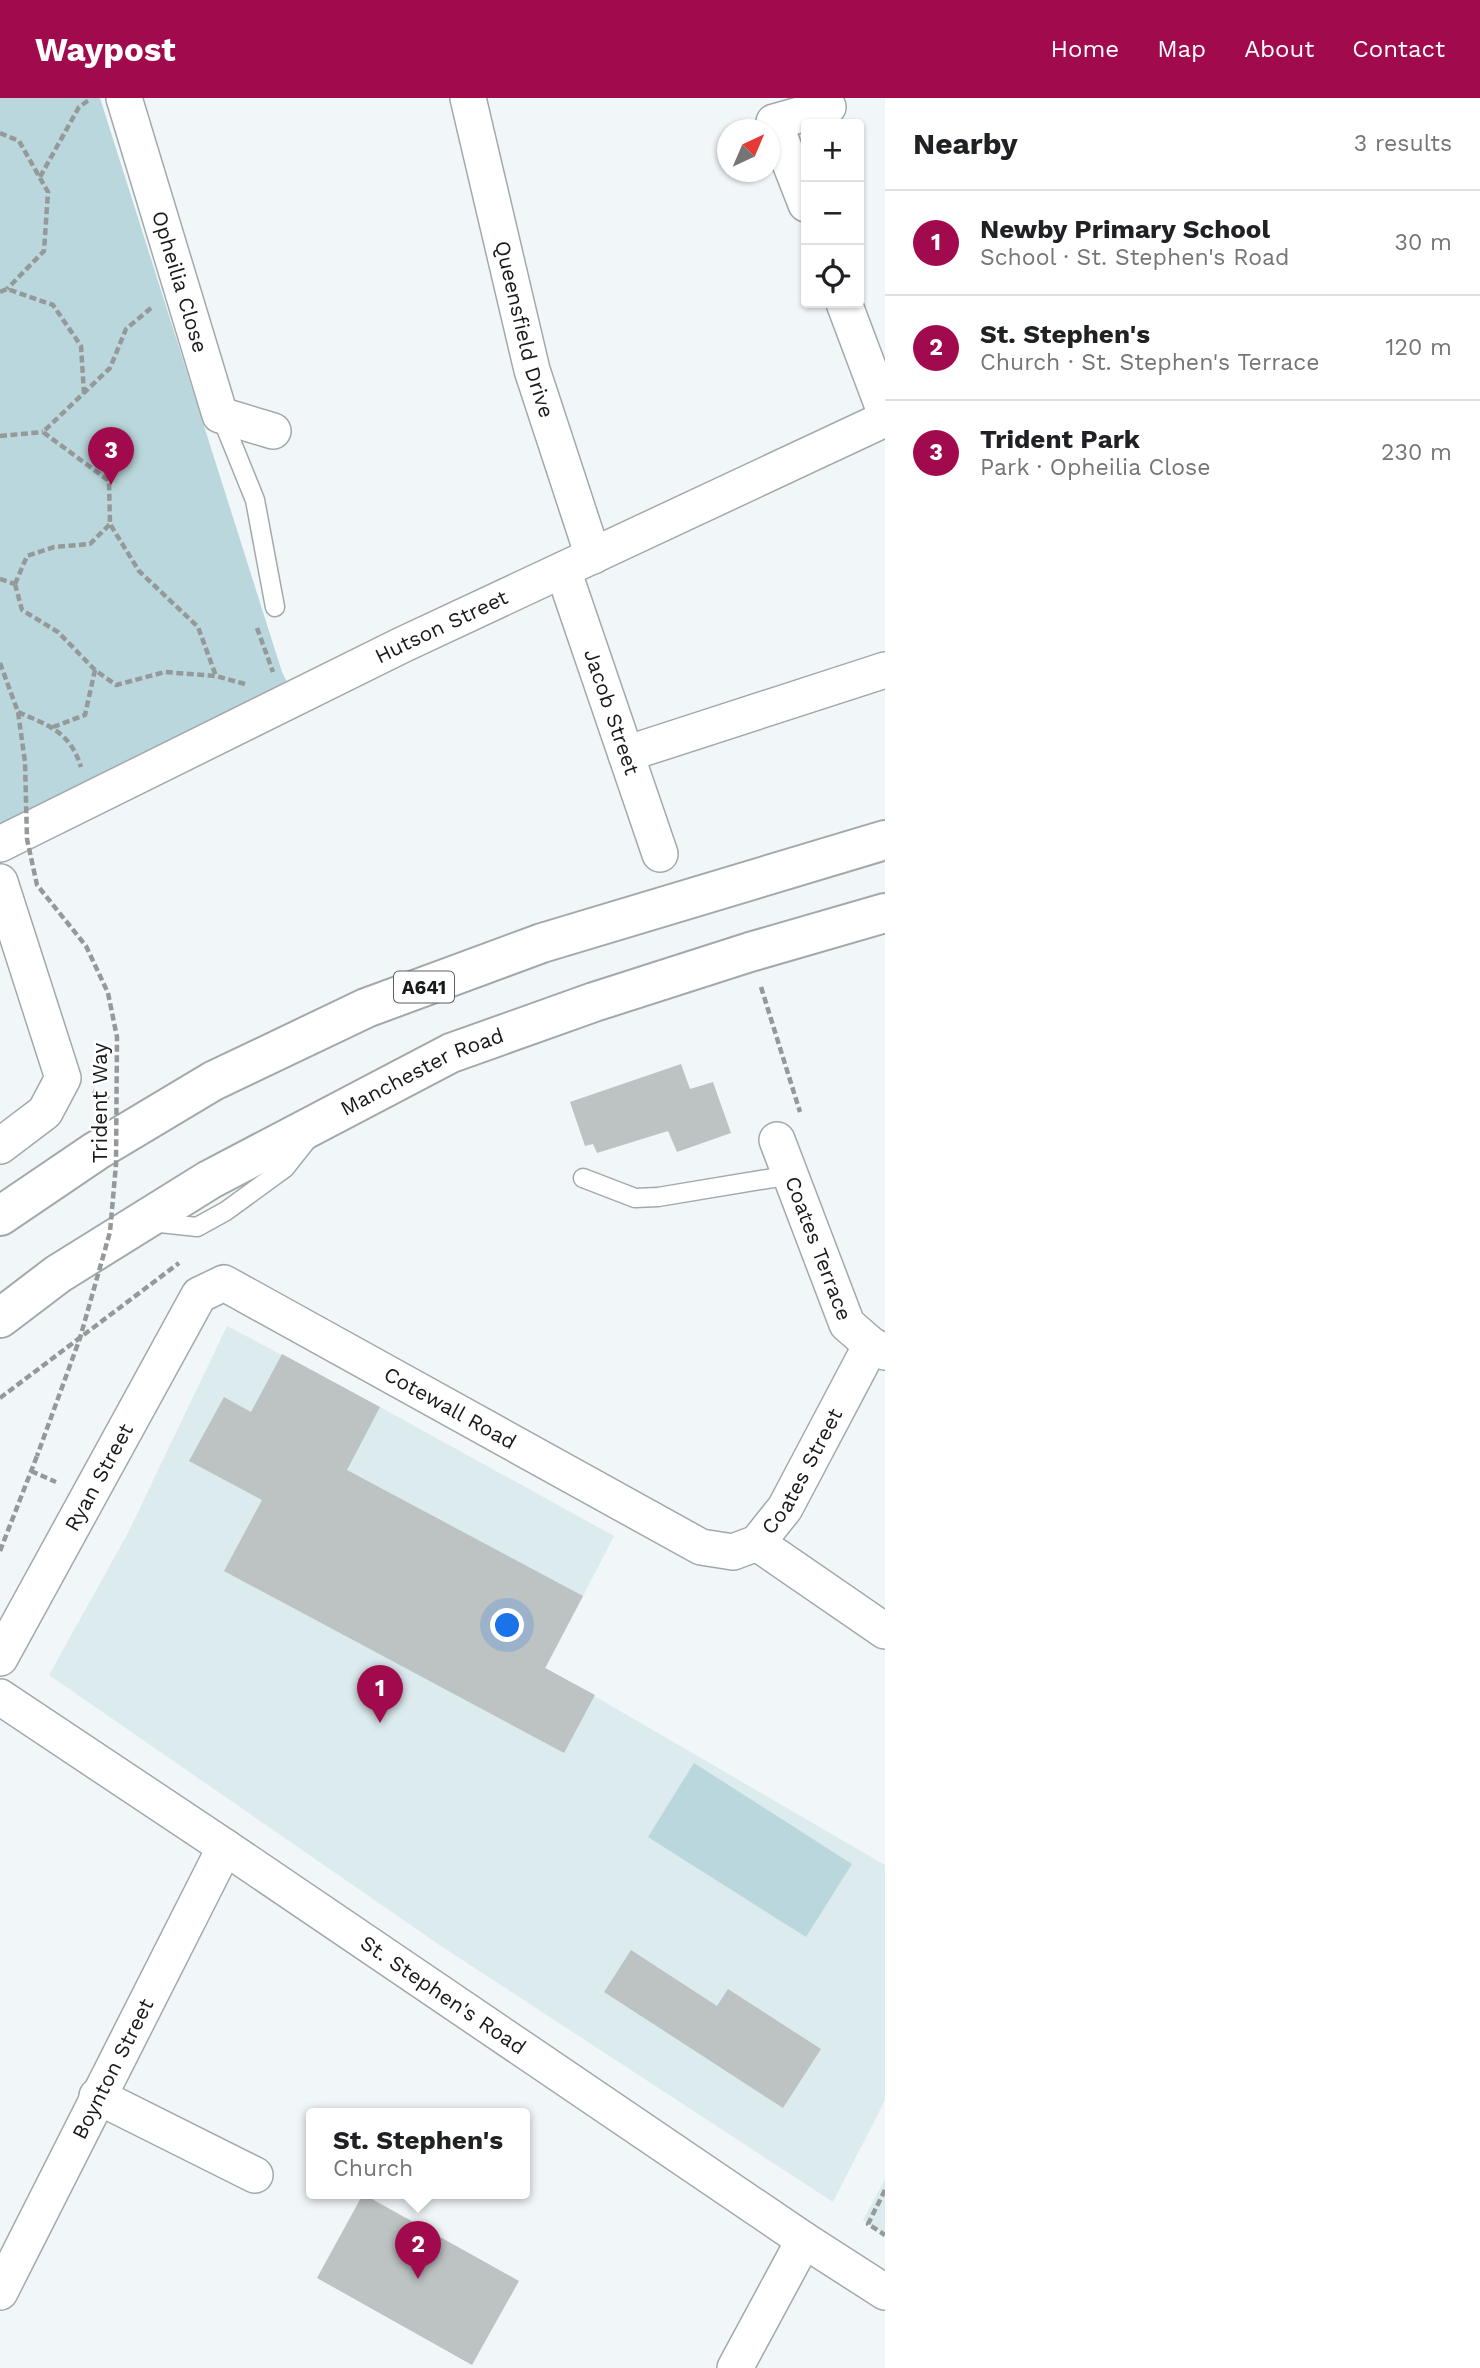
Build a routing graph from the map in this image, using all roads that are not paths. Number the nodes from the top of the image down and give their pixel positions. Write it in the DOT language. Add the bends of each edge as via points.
graph roads {
  1 [pos="124,98"];
  2 [pos="468,98"];
  3 [pos="828,107"];
  4 [pos="801,191"];
  5 [pos="846,308"];
  6 [pos="885,412"];
  7 [pos="220,415"];
  8 [pos="885,419"];
  9 [pos="273,431"];
  10 [pos="578,563"];
  11 [pos="275,607"];
  12 [pos="885,670"];
  13 [pos="625,754"];
  14 [pos="885,840"];
  15 [pos="0,844"];
  16 [pos="660,854"];
  17 [pos="0,882"];
  18 [pos="885,913"];
  19 [pos="790,1131"];
  20 [pos="0,1146"];
  21 [pos="791,1175"];
  22 [pos="583,1178"];
  23 [pos="0,1216"];
  24 [pos="199,1295"];
  25 [pos="0,1318"];
  26 [pos="878,1349"];
  27 [pos="757,1543"];
  28 [pos="701,1547"];
  29 [pos="885,1631"];
  30 [pos="0,1658"];
  31 [pos="0,1697"];
  32 [pos="225,1847"];
  33 [pos="97,2096"];
  34 [pos="256,2175"];
  35 [pos="804,2240"];
  36 [pos="885,2291"];
  37 [pos="0,2292"];
  38 [pos="735,2368"];
  1 -- 7 [label="street, Opheilia Close"];
  2 -- 10 [label="street, Queensfield Drive"];
  3 -- 4 [label="street" via="774,122"];
  5 -- 6 [label="street"];
  7 -- 9 [label="street"];
  7 -- 11 [label="lane" via="255,500"];
  8 -- 10 [label="street, Hutson Street"];
  10 -- 13 [label="street, Jacob Street"];
  10 -- 15 [label="street, Hutson Street"];
  12 -- 13 [label="street"];
  13 -- 16 [label="street, Jacob Street"];
  14 -- 23 [label="main road, A641" via="542,943 366,1008 213,1082 96,1151"];
  17 -- 20 [label="street" via="64,1078 46,1112"];
  18 -- 25 [label="main road, Manchester Road" via="594,1002 452,1053 209,1180 58,1274"];
  19 -- 21 [label="street, Coates Terrace"];
  21 -- 22 [label="lane" via="635,1198"];
  21 -- 26 [label="street, Coates Terrace" via="847,1324"];
  24 -- 28 [label="street, Cotewall Road" via="224,1283"];
  24 -- 30 [label="street, Ryan Street"];
  26 -- 27 [label="street, Coates Street" via="785,1508"];
  27 -- 28 [label="street, Coates Street" via="733,1552"];
  27 -- 29 [label="street"];
  31 -- 32 [label="street, St. Stephen's Road"];
  32 -- 33 [label="street, Boynton Street"];
  32 -- 35 [label="street, St. Stephen's Road"];
  33 -- 34 [label="street"];
  33 -- 37 [label="street, Boynton Street"];
  35 -- 36 [label="street, St. Stephen's Road"];
  35 -- 38 [label="street"];
}
